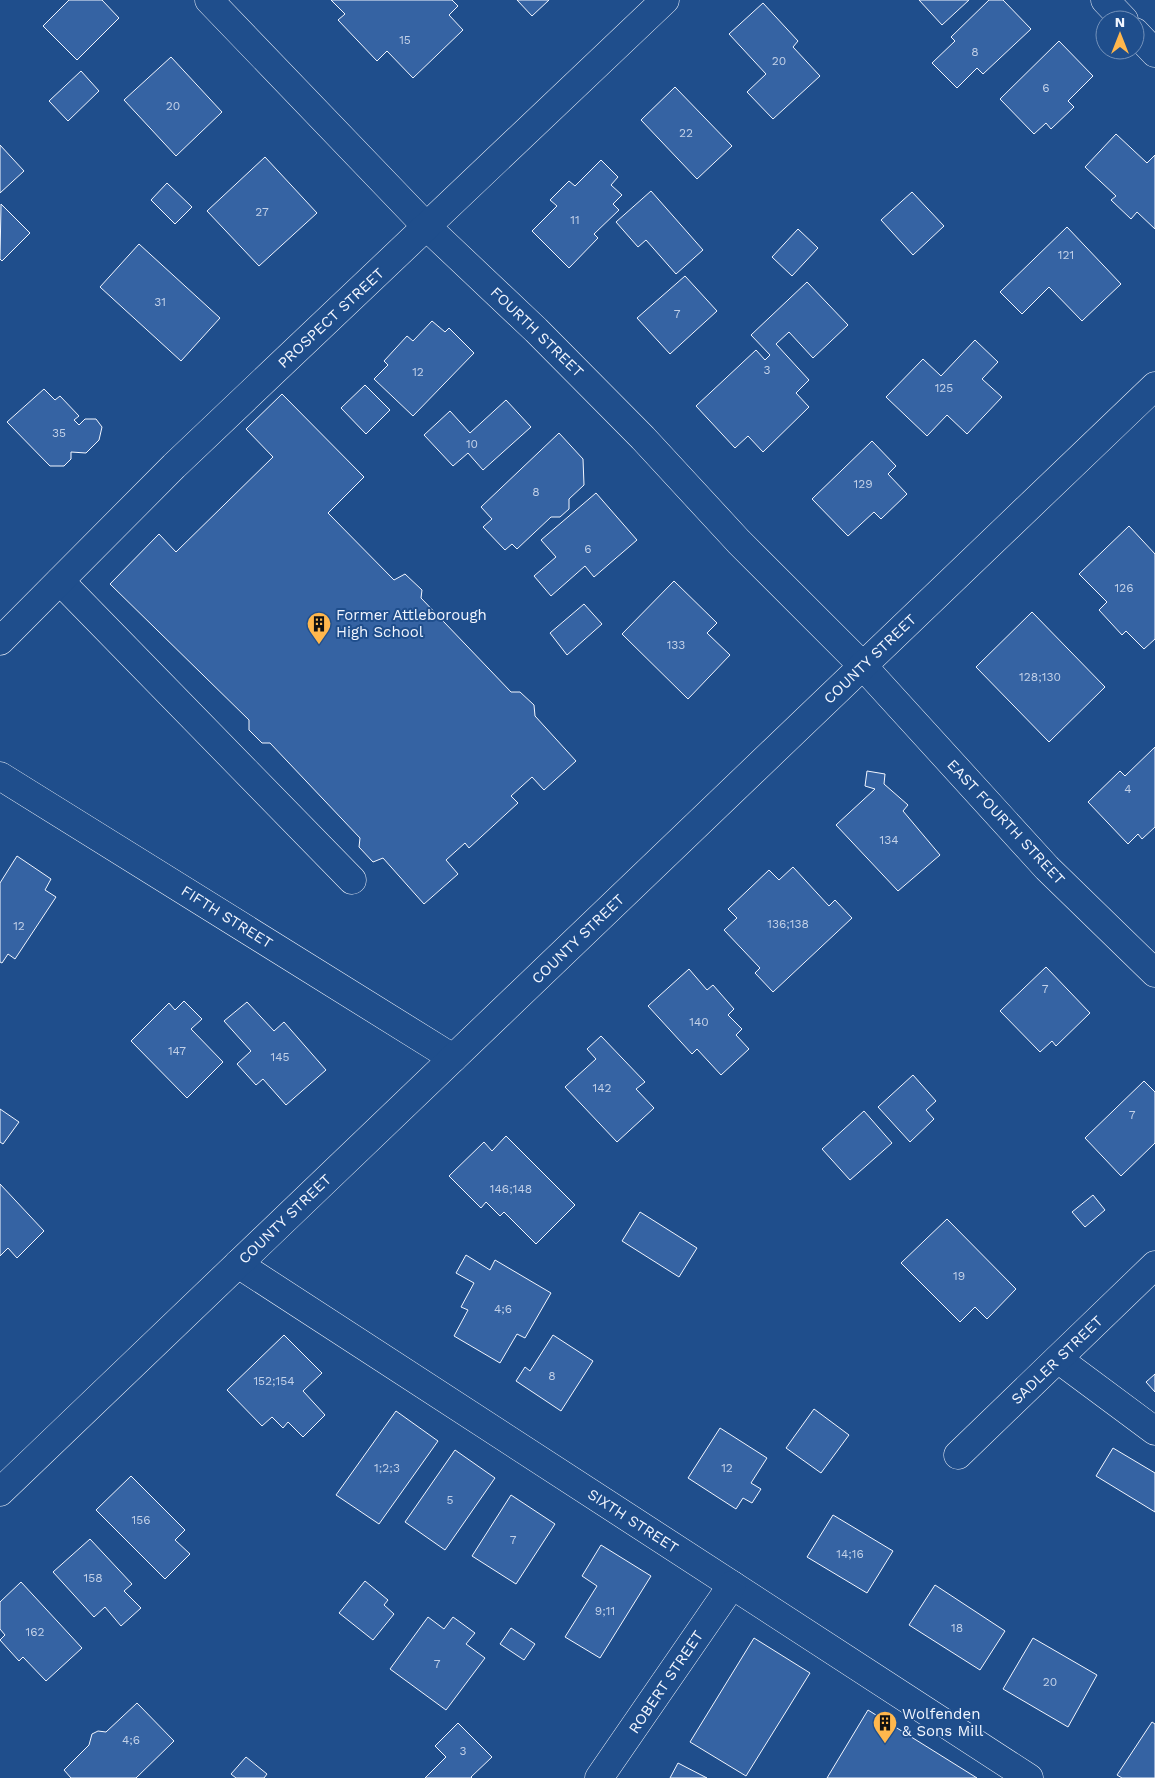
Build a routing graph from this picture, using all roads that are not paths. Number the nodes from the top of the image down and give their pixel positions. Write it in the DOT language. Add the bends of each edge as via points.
graph roads {
  1 [pos="209,0"];
  2 [pos="665,0"];
  3 [pos="1105,0"];
  4 [pos="1114,10"];
  5 [pos="1145,42"];
  6 [pos="1155,53"];
  7 [pos="428,227"];
  8 [pos="1155,386"];
  9 [pos="60,581"];
  10 [pos="0,641"];
  11 [pos="862,666"];
  12 [pos="0,776"];
  13 [pos="352,880"];
  14 [pos="1155,973"];
  15 [pos="453,1058"];
  16 [pos="238,1264"];
  17 [pos="1155,1265"];
  18 [pos="1058,1359"];
  19 [pos="1155,1431"];
  20 [pos="958,1455"];
  21 [pos="0,1492"];
  22 [pos="732,1585"];
  23 [pos="599,1778"];
  24 [pos="1029,1778"];
  1 -- 7 [label="main road, FOURTH STREET"];
  2 -- 7 [label="main road, PROSPECT STREET"];
  3 -- 4 [label="main road"];
  5 -- 6 [label="main road"];
  7 -- 9 [label="main road, PROSPECT STREET" via="174,466"];
  7 -- 11 [label="main road, FOURTH STREET" via="643,438 739,542"];
  8 -- 11 [label="main road, COUNTY STREET"];
  9 -- 10 [label="main road, PROSPECT STREET"];
  9 -- 13 [label="main road"];
  11 -- 14 [label="main road, EAST FOURTH STREET" via="1047,868"];
  11 -- 15 [label="main road, COUNTY STREET"];
  12 -- 15 [label="main road, FIFTH STREET"];
  15 -- 16 [label="main road, COUNTY STREET"];
  16 -- 21 [label="main road, COUNTY STREET"];
  16 -- 22 [label="main road, SIXTH STREET"];
  17 -- 18 [label="main road, SADLER STREET"];
  18 -- 19 [label="main road"];
  18 -- 20 [label="main road, SADLER STREET"];
  22 -- 23 [label="main road, ROBERT STREET"];
  22 -- 24 [label="main road, SIXTH STREET"];
}
